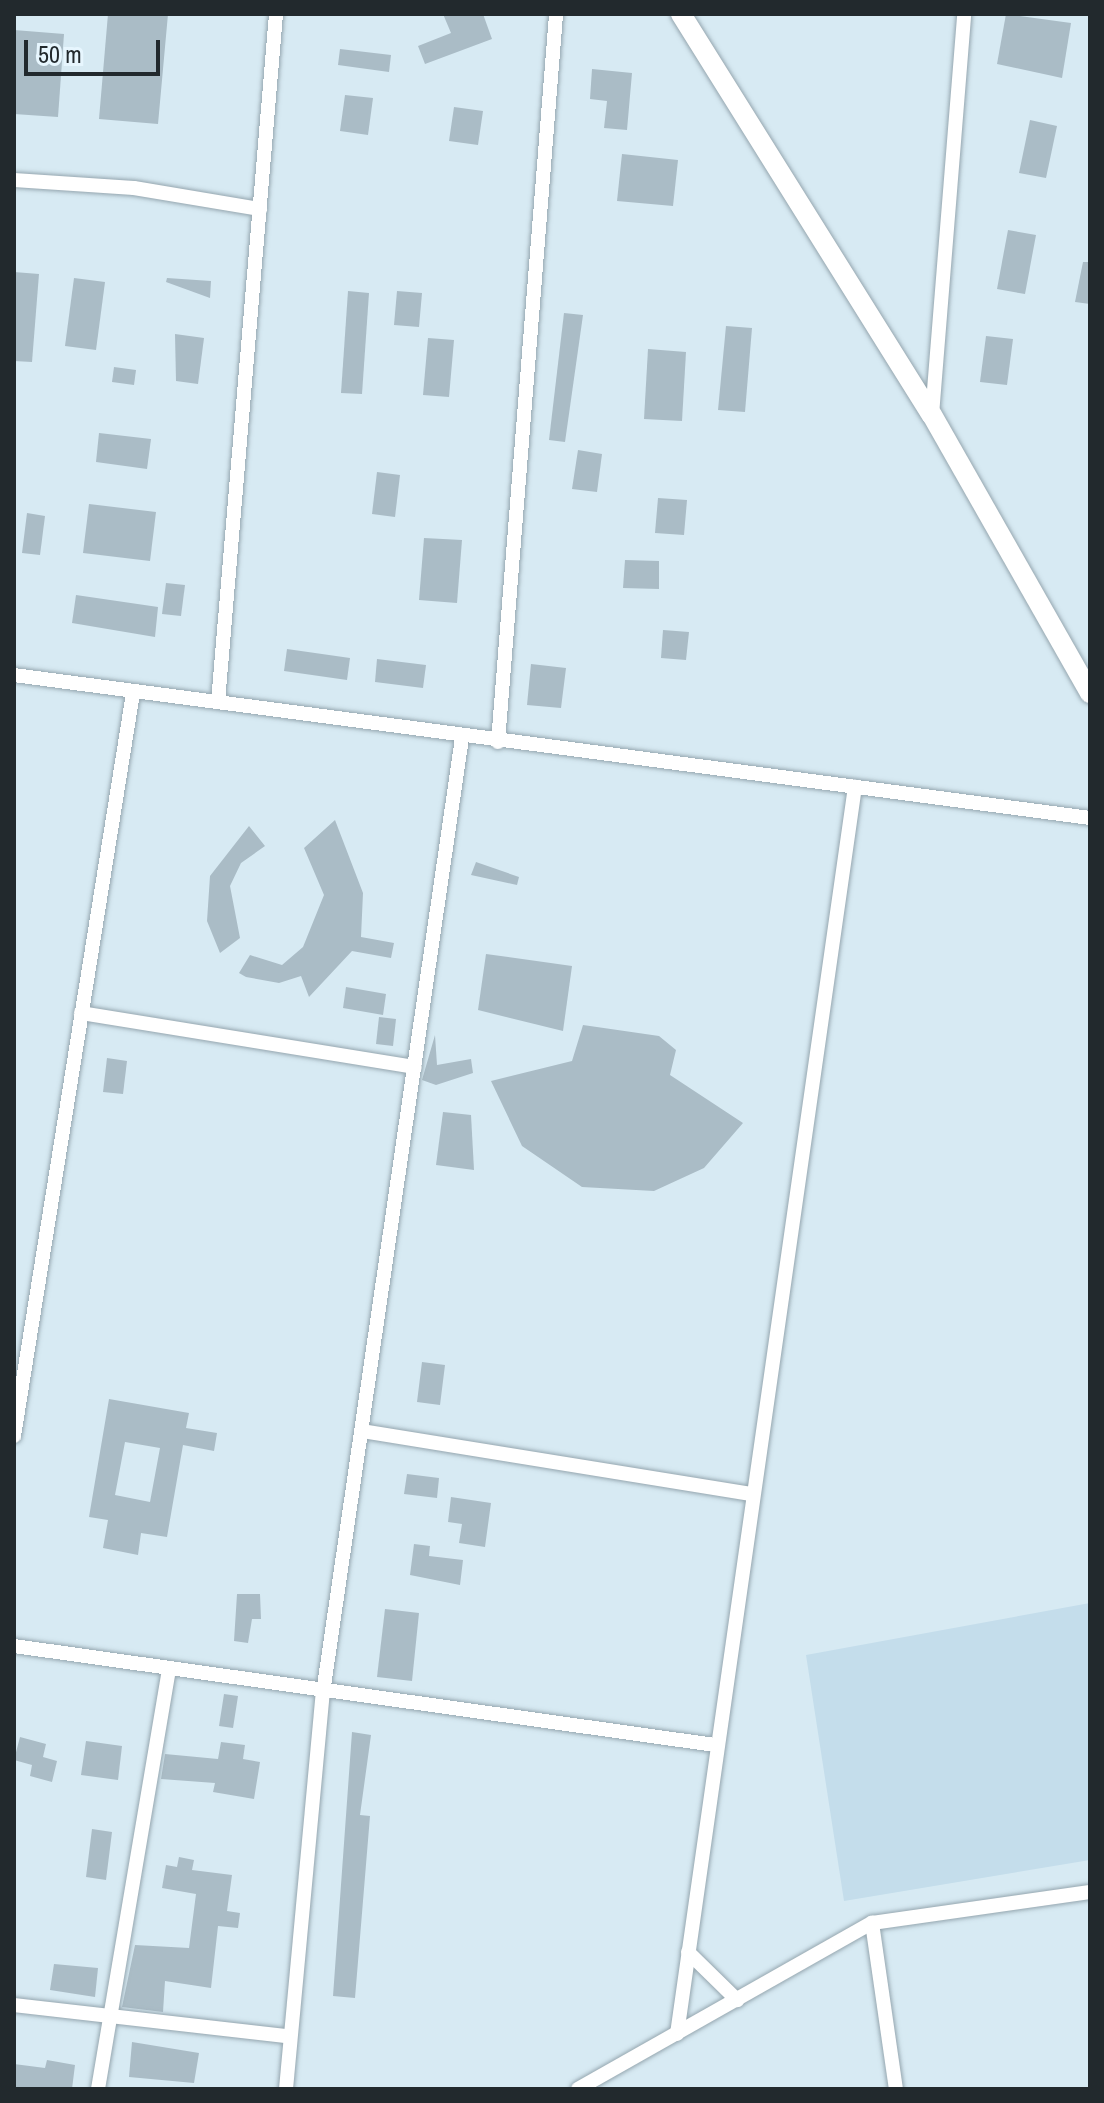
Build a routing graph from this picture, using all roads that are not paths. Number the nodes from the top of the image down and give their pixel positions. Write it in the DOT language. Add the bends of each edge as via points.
graph roads {
  1 [pos="276,14"];
  2 [pos="556,14"];
  3 [pos="681,14"];
  4 [pos="964,14"];
  5 [pos="14,180"];
  6 [pos="260,209"];
  7 [pos="932,415"];
  8 [pos="14,675"];
  9 [pos="133,693"];
  10 [pos="1090,693"];
  11 [pos="218,702"];
  12 [pos="462,738"];
  13 [pos="498,742"];
  14 [pos="855,787"];
  15 [pos="1090,818"];
  16 [pos="81,1013"];
  17 [pos="415,1067"];
  18 [pos="362,1431"];
  19 [pos="14,1436"];
  20 [pos="752,1494"];
  21 [pos="14,1646"];
  22 [pos="169,1669"];
  23 [pos="323,1693"];
  24 [pos="715,1745"];
  25 [pos="1090,1892"];
  26 [pos="872,1923"];
  27 [pos="688,1952"];
  28 [pos="737,2000"];
  29 [pos="14,2005"];
  30 [pos="109,2018"];
  31 [pos="677,2034"];
  32 [pos="287,2036"];
  33 [pos="98,2089"];
  34 [pos="286,2089"];
  35 [pos="578,2089"];
  36 [pos="896,2089"];
  1 -- 6 [label="street"];
  2 -- 13 [label="street"];
  3 -- 7 [label="main road"];
  4 -- 7 [label="street"];
  5 -- 6 [label="street" via="134,188"];
  6 -- 11 [label="street"];
  7 -- 10 [label="main road"];
  8 -- 9 [label="street"];
  9 -- 11 [label="street"];
  9 -- 16 [label="street"];
  11 -- 12 [label="street"];
  12 -- 13 [label="street"];
  12 -- 17 [label="street"];
  13 -- 14 [label="street"];
  14 -- 15 [label="street"];
  14 -- 20 [label="street"];
  16 -- 17 [label="street"];
  16 -- 19 [label="street"];
  17 -- 18 [label="street"];
  18 -- 20 [label="street"];
  18 -- 23 [label="street"];
  20 -- 24 [label="street"];
  21 -- 22 [label="street"];
  22 -- 23 [label="street"];
  22 -- 30 [label="street"];
  23 -- 24 [label="street"];
  23 -- 32 [label="street"];
  24 -- 27 [label="street"];
  25 -- 26 [label="street"];
  26 -- 28 [label="street"];
  26 -- 36 [label="street"];
  27 -- 28 [label="street"];
  27 -- 31 [label="street"];
  28 -- 31 [label="street"];
  29 -- 30 [label="street"];
  30 -- 32 [label="street"];
  30 -- 33 [label="street"];
  31 -- 35 [label="street"];
  32 -- 34 [label="street"];
}
